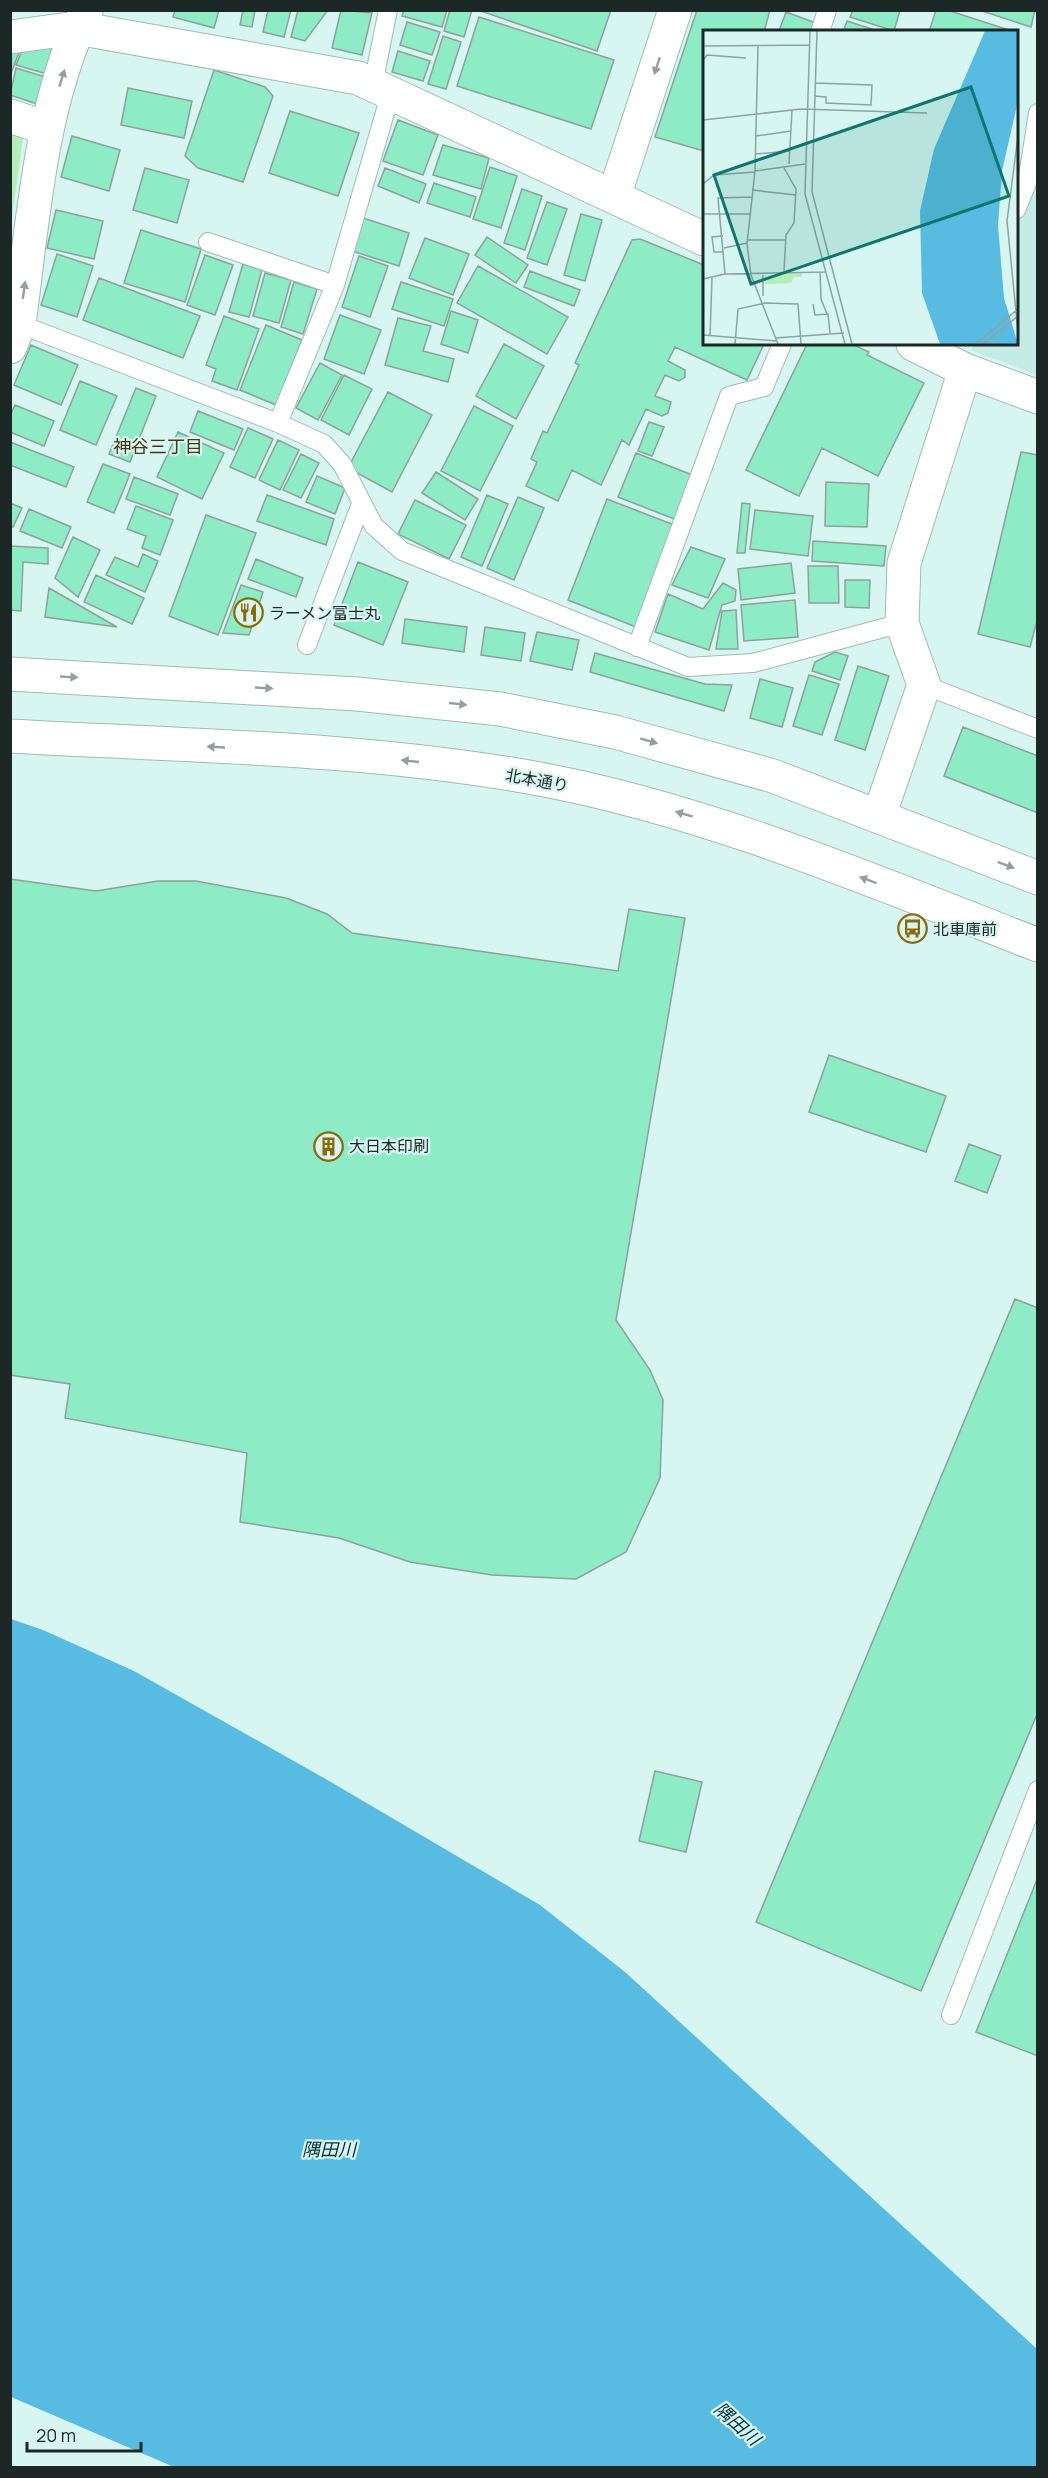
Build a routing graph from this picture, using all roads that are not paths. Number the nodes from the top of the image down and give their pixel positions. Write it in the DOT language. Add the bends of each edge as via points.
graph roads {
  1 [pos="388,10"];
  2 [pos="675,10"];
  3 [pos="827,10"];
  4 [pos="82,19"];
  5 [pos="821,30"];
  6 [pos="10,37"];
  7 [pos="382,88"];
  8 [pos="1038,113"];
  9 [pos="10,116"];
  10 [pos="46,128"];
  11 [pos="614,196"];
  12 [pos="1018,207"];
  13 [pos="703,238"];
  14 [pos="207,242"];
  15 [pos="335,285"];
  16 [pos="15,335"];
  17 [pos="782,345"];
  18 [pos="916,345"];
  19 [pos="960,359"];
  20 [pos="1038,397"];
  21 [pos="278,423"];
  22 [pos="361,504"];
  23 [pos="902,623"];
  24 [pos="307,645"];
  25 [pos="637,647"];
  26 [pos="10,674"];
  27 [pos="924,685"];
  28 [pos="1037,724"];
  29 [pos="10,736"];
  30 [pos="879,816"];
  31 [pos="1038,878"];
  32 [pos="1038,945"];
  33 [pos="1038,1790"];
  34 [pos="951,2015"];
  1 -- 7 [label="lane"];
  2 -- 11 [label="main road, one-way"];
  3 -- 5 [label="lane"];
  4 -- 6 [label="main road"];
  4 -- 7 [label="main road" via="358,78"];
  10 -- 4 [label="main road, one-way"];
  7 -- 11 [label="main road"];
  7 -- 15 [label="lane"];
  8 -- 12 [label="lane" via="1027,183"];
  9 -- 10 [label="main road"];
  16 -- 10 [label="main road, one-way"];
  11 -- 13 [label="main road"];
  14 -- 15 [label="lane"];
  15 -- 21 [label="lane"];
  16 -- 21 [label="lane"];
  17 -- 25 [label="lane" via="764,387 729,396"];
  18 -- 19 [label="main road"];
  19 -- 20 [label="main road"];
  19 -- 23 [label="main road" via="904,563"];
  21 -- 22 [label="lane" via="324,444 342,464"];
  22 -- 24 [label="lane"];
  22 -- 25 [label="lane" via="374,526 402,551"];
  23 -- 25 [label="lane" via="753,663 688,667"];
  23 -- 27 [label="main road"];
  26 -- 30 [label="main road, one-way" via="357,694 500,709 615,732 773,776"];
  27 -- 28 [label="lane"];
  27 -- 30 [label="main road"];
  32 -- 29 [label="main road, 北本通り, one-way" via="697,818 534,778 348,755"];
  30 -- 31 [label="main road, one-way"];
  33 -- 34 [label="lane"];
}
